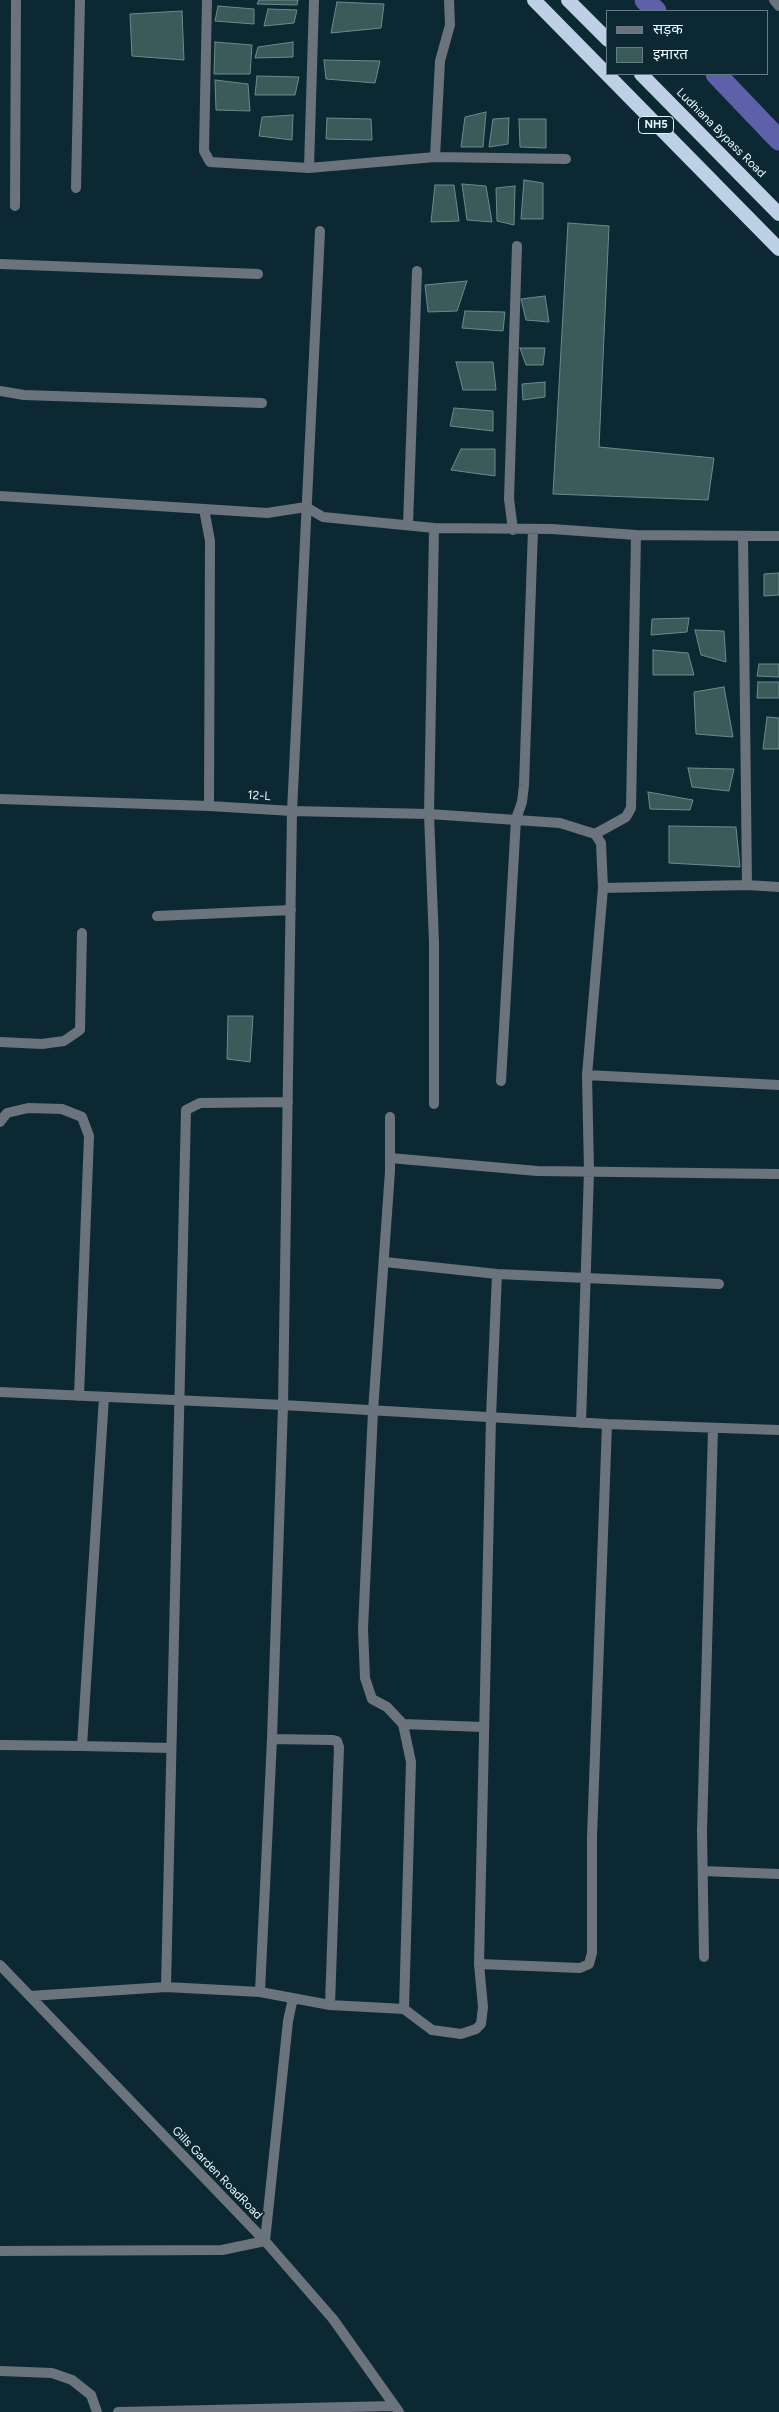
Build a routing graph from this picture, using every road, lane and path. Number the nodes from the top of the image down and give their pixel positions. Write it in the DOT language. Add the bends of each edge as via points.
graph roads {
  1 [pos="16,0"];
  2 [pos="80,0"];
  3 [pos="207,0"];
  4 [pos="314,0"];
  5 [pos="449,0"];
  6 [pos="534,0"];
  7 [pos="568,0"];
  8 [pos="774,0"];
  9 [pos="779,6"];
  10 [pos="606,38"];
  11 [pos="606,73"];
  12 [pos="608,75"];
  13 [pos="642,75"];
  14 [pos="435,157"];
  15 [pos="566,159"];
  16 [pos="309,168"];
  17 [pos="76,188"];
  18 [pos="15,206"];
  19 [pos="779,214"];
  20 [pos="320,231"];
  21 [pos="517,246"];
  22 [pos="779,249"];
  23 [pos="0,264"];
  24 [pos="417,271"];
  25 [pos="258,274"];
  26 [pos="0,391"];
  27 [pos="262,403"];
  28 [pos="0,496"];
  29 [pos="306,507"];
  30 [pos="204,509"];
  31 [pos="408,525"];
  32 [pos="434,528"];
  33 [pos="513,530"];
  34 [pos="533,530"];
  35 [pos="636,535"];
  36 [pos="743,536"];
  37 [pos="779,536"];
  38 [pos="0,799"];
  39 [pos="209,806"];
  40 [pos="292,811"];
  41 [pos="429,814"];
  42 [pos="516,819"];
  43 [pos="595,834"];
  44 [pos="747,885"];
  45 [pos="779,887"];
  46 [pos="603,888"];
  47 [pos="291,910"];
  48 [pos="157,916"];
  49 [pos="82,933"];
  50 [pos="0,1042"];
  51 [pos="587,1075"];
  52 [pos="501,1081"];
  53 [pos="779,1084"];
  54 [pos="288,1102"];
  55 [pos="434,1104"];
  56 [pos="390,1117"];
  57 [pos="0,1122"];
  58 [pos="390,1158"];
  59 [pos="588,1171"];
  60 [pos="779,1174"];
  61 [pos="385,1262"];
  62 [pos="497,1274"];
  63 [pos="584,1277"];
  64 [pos="719,1284"];
  65 [pos="0,1392"];
  66 [pos="79,1396"];
  67 [pos="104,1396"];
  68 [pos="178,1400"];
  69 [pos="283,1405"];
  70 [pos="373,1410"];
  71 [pos="491,1417"];
  72 [pos="582,1423"];
  73 [pos="606,1424"];
  74 [pos="712,1429"];
  75 [pos="779,1430"];
  76 [pos="403,1724"];
  77 [pos="483,1728"];
  78 [pos="272,1738"];
  79 [pos="0,1745"];
  80 [pos="82,1746"];
  81 [pos="171,1748"];
  82 [pos="703,1871"];
  83 [pos="779,1874"];
  84 [pos="704,1957"];
  85 [pos="0,1964"];
  86 [pos="479,1964"];
  87 [pos="166,1988"];
  88 [pos="260,1992"];
  89 [pos="30,1996"];
  90 [pos="293,1998"];
  91 [pos="330,2005"];
  92 [pos="404,2009"];
  93 [pos="265,2241"];
  94 [pos="0,2252"];
  95 [pos="0,2371"];
  96 [pos="397,2409"];
  97 [pos="281,2410"];
  98 [pos="96,2412"];
  99 [pos="118,2412"];
  1 -- 18 [label="street"];
  2 -- 17 [label="street"];
  3 -- 16 [label="street" via="206,158 215,163"];
  4 -- 16 [label="street"];
  5 -- 14 [label="street" via="450,25 440,61"];
  6 -- 11 [label="highway, NH5"];
  7 -- 10 [label="highway"];
  8 -- 9 [label="street"];
  12 -- 22 [label="highway, NH5"];
  13 -- 19 [label="highway, Ludhiana Bypass Road / NH5"];
  14 -- 15 [label="street"];
  14 -- 16 [label="street"];
  20 -- 29 [label="street"];
  21 -- 33 [label="street" via="509,499"];
  23 -- 25 [label="street"];
  24 -- 31 [label="street"];
  26 -- 27 [label="street" via="24,395"];
  28 -- 30 [label="street"];
  29 -- 30 [label="street" via="268,514"];
  29 -- 31 [label="street" via="323,517"];
  29 -- 40 [label="street"];
  30 -- 39 [label="street" via="210,541"];
  31 -- 32 [label="street"];
  32 -- 33 [label="street"];
  32 -- 41 [label="street"];
  33 -- 34 [label="street"];
  34 -- 35 [label="street"];
  34 -- 42 [label="street" via="524,785"];
  35 -- 36 [label="street"];
  35 -- 43 [label="street" via="631,808 626,817"];
  36 -- 37 [label="street"];
  36 -- 44 [label="street"];
  38 -- 39 [label="street, 12-L"];
  39 -- 40 [label="street, 12-L"];
  40 -- 41 [label="street, 12-L"];
  40 -- 47 [label="street"];
  41 -- 42 [label="street, 12-L"];
  41 -- 55 [label="street" via="434,943"];
  42 -- 43 [label="street, 12-L" via="560,822"];
  42 -- 52 [label="street"];
  43 -- 46 [label="street" via="601,843"];
  44 -- 45 [label="street"];
  44 -- 46 [label="street"];
  46 -- 51 [label="street"];
  47 -- 48 [label="street"];
  47 -- 54 [label="street"];
  49 -- 50 [label="street" via="80,1030 64,1041 42,1044"];
  51 -- 53 [label="street"];
  51 -- 59 [label="street"];
  54 -- 68 [label="street" via="200,1103 186,1110"];
  54 -- 69 [label="street"];
  56 -- 58 [label="street"];
  57 -- 66 [label="street" via="7,1113 28,1108 62,1109 82,1116 89,1136"];
  58 -- 59 [label="street" via="537,1171"];
  58 -- 61 [label="street"];
  59 -- 60 [label="street"];
  59 -- 63 [label="street"];
  61 -- 62 [label="street"];
  61 -- 70 [label="street"];
  62 -- 63 [label="street"];
  62 -- 71 [label="street"];
  63 -- 64 [label="street"];
  63 -- 72 [label="street"];
  65 -- 66 [label="street"];
  66 -- 67 [label="street"];
  67 -- 68 [label="street"];
  67 -- 80 [label="street"];
  68 -- 69 [label="street"];
  68 -- 81 [label="street"];
  69 -- 70 [label="street"];
  69 -- 78 [label="street"];
  70 -- 71 [label="street"];
  70 -- 76 [label="street" via="363,1629 365,1678 372,1699 387,1706"];
  71 -- 72 [label="street"];
  71 -- 77 [label="street"];
  72 -- 73 [label="street"];
  73 -- 74 [label="street"];
  73 -- 86 [label="street" via="592,1836 592,1953 588,1964 580,1968"];
  74 -- 75 [label="street"];
  74 -- 82 [label="street"];
  76 -- 77 [label="street"];
  76 -- 92 [label="street" via="411,1762"];
  77 -- 86 [label="street"];
  78 -- 88 [label="street"];
  78 -- 91 [label="street" via="334,1740 339,1747"];
  79 -- 80 [label="street"];
  80 -- 81 [label="street"];
  81 -- 87 [label="street"];
  82 -- 83 [label="street"];
  82 -- 84 [label="street"];
  85 -- 89 [label="street, Gills Garden RoadRoad"];
  86 -- 92 [label="street" via="482,2007 481,2024 476,2029 461,2034 432,2030"];
  87 -- 88 [label="street"];
  87 -- 89 [label="street"];
  88 -- 90 [label="street"];
  89 -- 93 [label="street, Gills Garden RoadRoad"];
  90 -- 91 [label="street"];
  90 -- 93 [label="street"];
  91 -- 92 [label="street"];
  93 -- 94 [label="street" via="222,2250"];
  93 -- 96 [label="street, Gills Garden RoadRoad" via="333,2319"];
  95 -- 98 [label="street" via="52,2373 72,2380 91,2395"];
  96 -- 97 [label="street"];
  97 -- 99 [label="street"];
}
